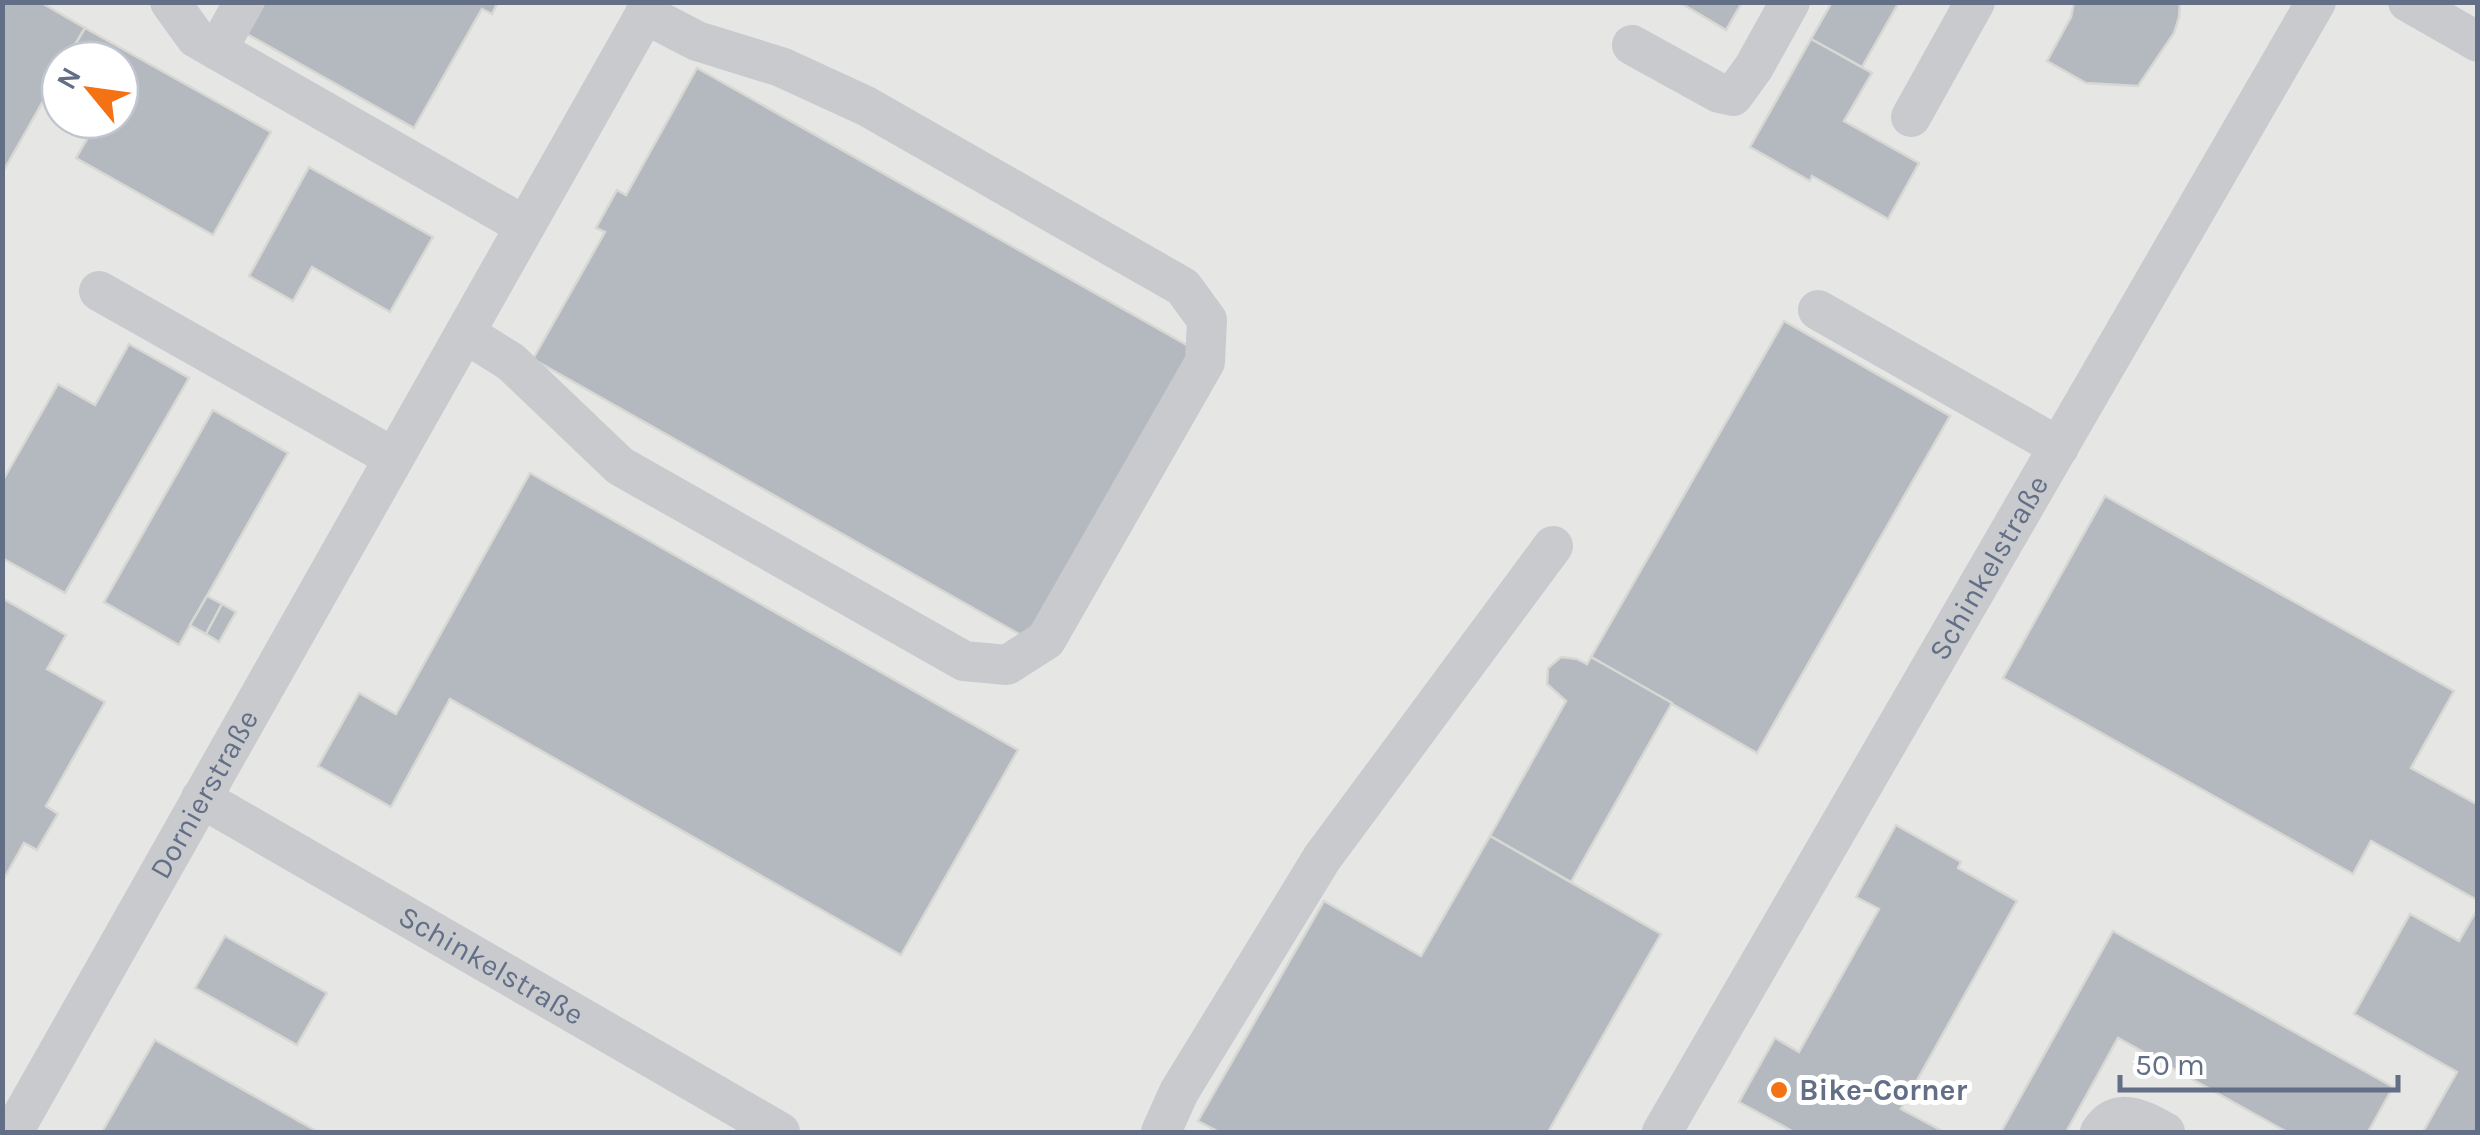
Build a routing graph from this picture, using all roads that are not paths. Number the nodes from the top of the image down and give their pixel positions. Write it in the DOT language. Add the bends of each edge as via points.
graph roads {
  1 [pos="244,2"];
  2 [pos="1790,2"];
  3 [pos="1976,2"];
  4 [pos="2316,2"];
  5 [pos="2408,2"];
  6 [pos="178,6"];
  7 [pos="648,8"];
  8 [pos="2478,42"];
  9 [pos="1632,45"];
  10 [pos="217,50"];
  11 [pos="1911,116"];
  12 [pos="525,226"];
  13 [pos="99,291"];
  14 [pos="1818,310"];
  15 [pos="464,334"];
  16 [pos="2059,447"];
  17 [pos="394,458"];
  18 [pos="1553,546"];
  19 [pos="201,798"];
  20 [pos="13,1132"];
  21 [pos="780,1132"];
  22 [pos="1160,1132"];
  23 [pos="1662,1132"];
  24 [pos="2100,1132"];
  25 [pos="2165,1132"];
  1 -- 10 [label="street"];
  2 -- 9 [label="street" via="1733,96"];
  3 -- 11 [label="street"];
  4 -- 16 [label="street, Schinkelstraße"];
  5 -- 8 [label="street"];
  6 -- 10 [label="street" via="196,38"];
  7 -- 12 [label="street, Dornierstraße"];
  7 -- 15 [label="street" via="696,42 781,67 866,106 1183,287 1207,320 1205,362 1196,378 1046,640 1007,665 964,660 620,466 511,362"];
  10 -- 12 [label="street"];
  12 -- 15 [label="street, Dornierstraße"];
  13 -- 17 [label="street"];
  14 -- 16 [label="street"];
  15 -- 17 [label="street, Dornierstraße"];
  16 -- 23 [label="street, Schinkelstraße"];
  17 -- 19 [label="street, Dornierstraße"];
  18 -- 22 [label="street" via="1322,858"];
  19 -- 20 [label="street, Dornierstraße"];
  19 -- 21 [label="street, Schinkelstraße"];
  24 -- 25 [label="street" via="2113,1118 2132,1116"];
}
